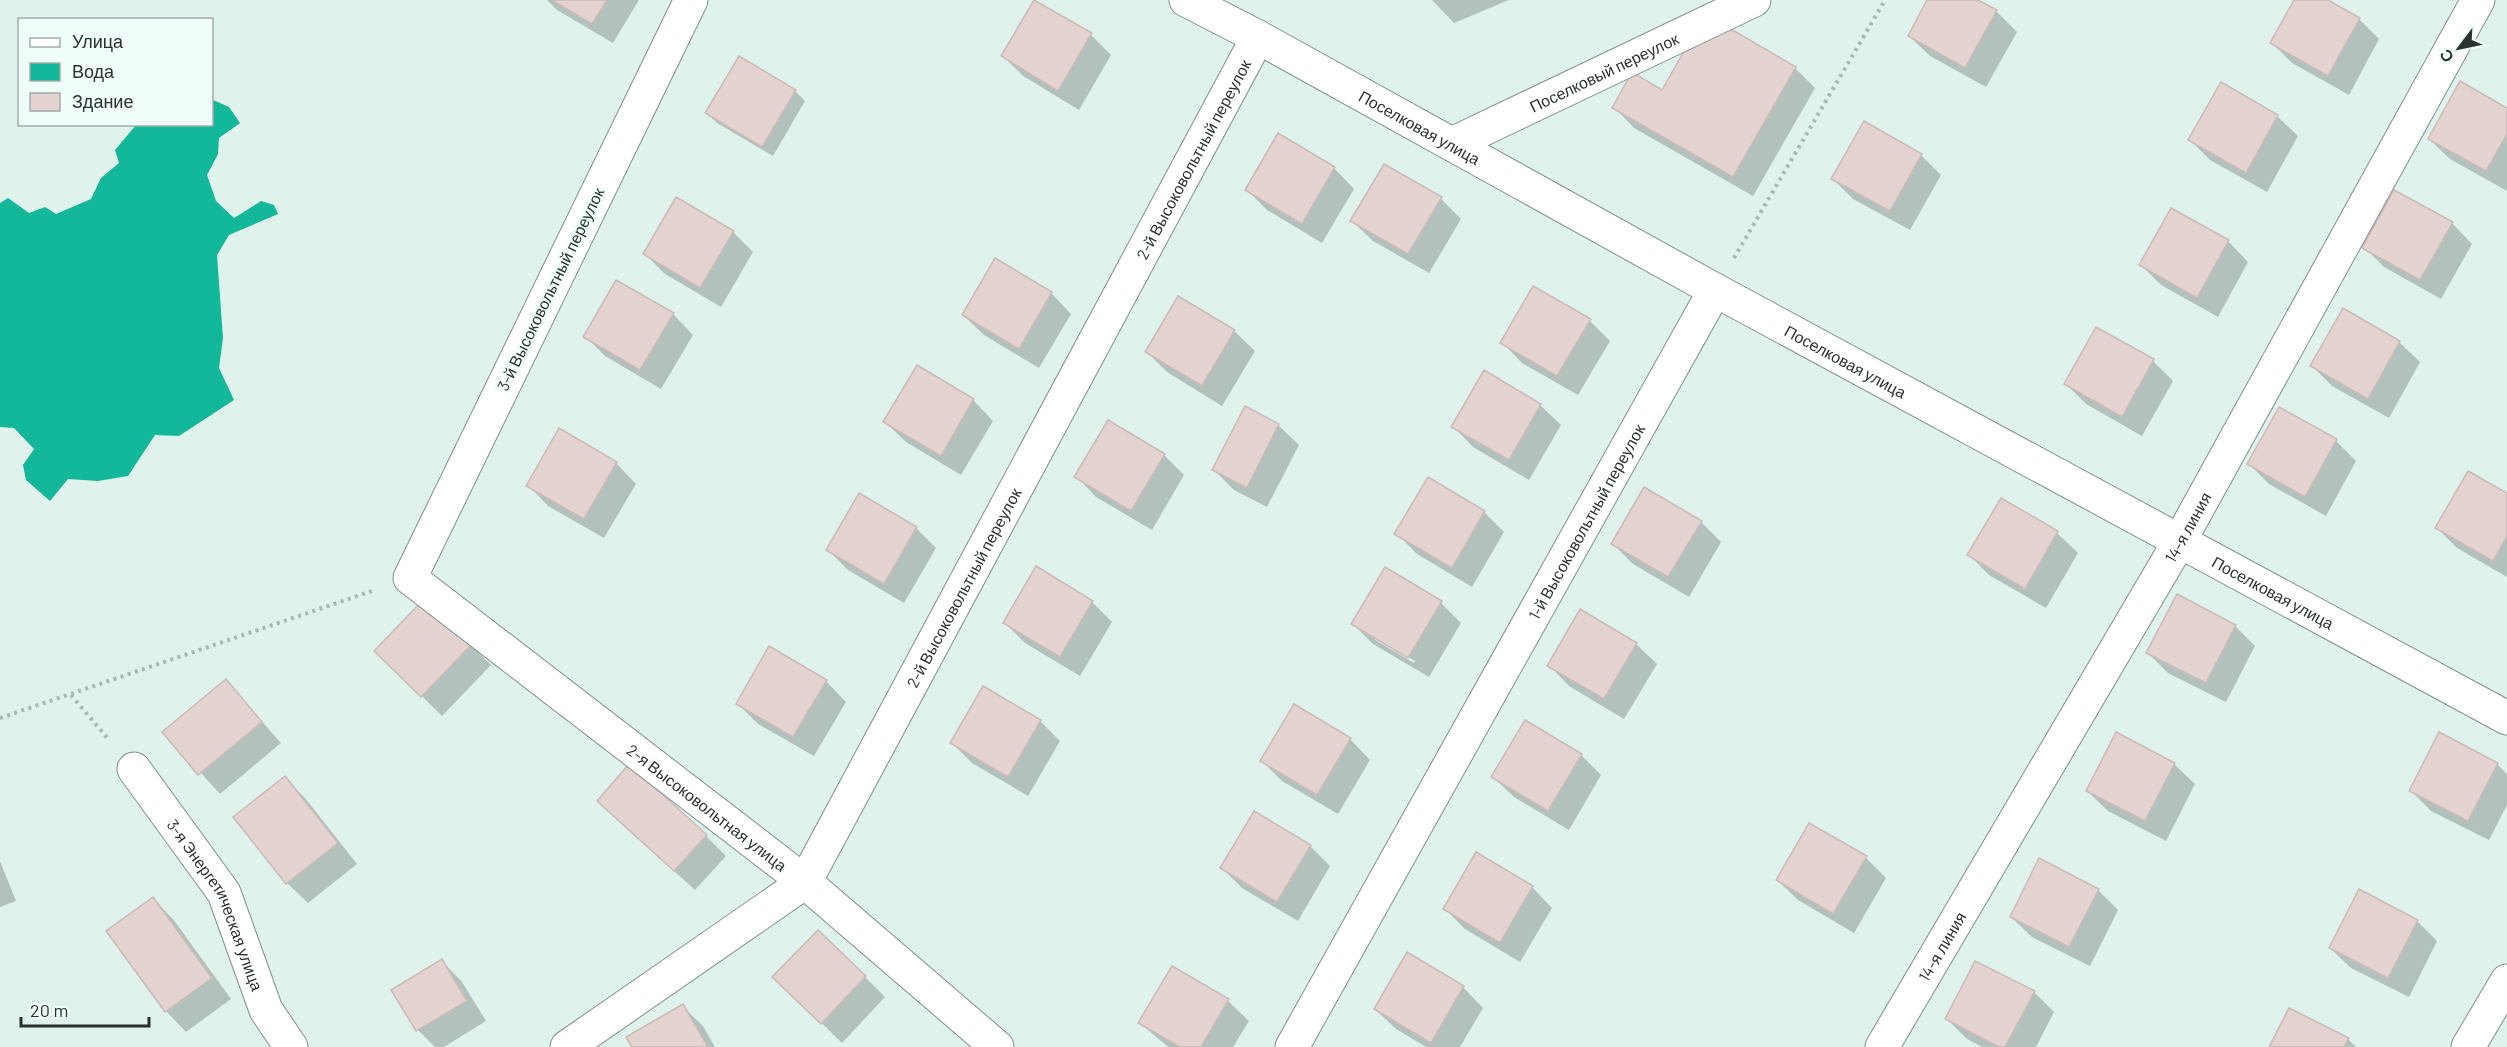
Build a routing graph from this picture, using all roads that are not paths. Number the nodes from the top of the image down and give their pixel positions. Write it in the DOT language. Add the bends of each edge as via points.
graph roads {
  1 [pos="691,0"];
  2 [pos="1186,0"];
  3 [pos="1754,0"];
  4 [pos="2478,0"];
  5 [pos="1258,37"];
  6 [pos="1452,144"];
  7 [pos="1715,290"];
  8 [pos="2179,542"];
  9 [pos="410,578"];
  10 [pos="2507,718"];
  11 [pos="134,769"];
  12 [pos="805,882"];
  13 [pos="2507,981"];
  14 [pos="291,1047"];
  15 [pos="567,1047"];
  16 [pos="997,1047"];
  17 [pos="1292,1047"];
  18 [pos="1882,1047"];
  19 [pos="2468,1047"];
  1 -- 9 [label="street, 3-й Высоковольтный переулок"];
  2 -- 5 [label="street, Поселковая улица"];
  3 -- 6 [label="street, Поселковый переулок"];
  4 -- 8 [label="street, 14-я линия"];
  5 -- 6 [label="street, Поселковая улица"];
  5 -- 12 [label="street, 2-й Высоковольтный переулок"];
  6 -- 7 [label="street, Поселковая улица"];
  7 -- 8 [label="street, Поселковая улица"];
  7 -- 17 [label="street, 1-й Высоковольтный переулок"];
  8 -- 10 [label="street, Поселковая улица"];
  8 -- 18 [label="street, 14-я линия"];
  9 -- 12 [label="street, 2-я Высоковольтная улица"];
  11 -- 14 [label="street, 3-я Энергетическая улица" via="224,893 266,1010"];
  12 -- 15 [label="street, 2-й Высоковольтный переулок"];
  12 -- 16 [label="street, 2-я Высоковольтная улица"];
  13 -- 19 [label="street"];
}
